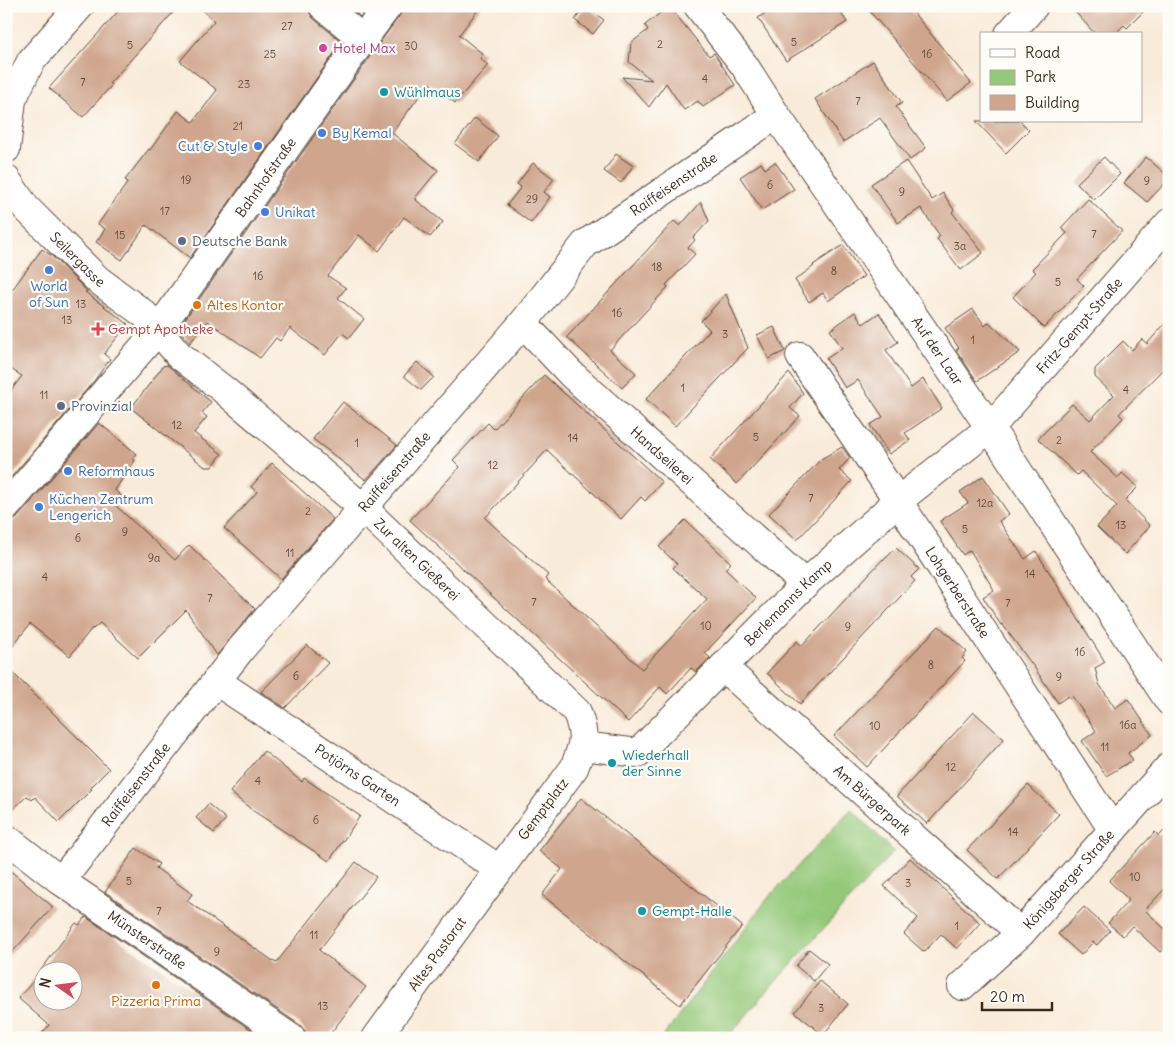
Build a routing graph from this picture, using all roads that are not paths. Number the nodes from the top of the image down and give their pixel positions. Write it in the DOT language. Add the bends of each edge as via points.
graph roads {
  1 [pos="80,6"];
  2 [pos="323,6"];
  3 [pos="388,6"];
  4 [pos="698,6"];
  5 [pos="1034,6"];
  6 [pos="1011,32"];
  7 [pos="363,39"];
  8 [pos="776,115"];
  9 [pos="6,149"];
  10 [pos="6,179"];
  11 [pos="1169,223"];
  12 [pos="523,323"];
  13 [pos="158,330"];
  14 [pos="800,356"];
  15 [pos="224,390"];
  16 [pos="990,428"];
  17 [pos="898,501"];
  18 [pos="6,507"];
  19 [pos="363,508"];
  20 [pos="805,584"];
  21 [pos="723,667"];
  22 [pos="216,681"];
  23 [pos="1169,701"];
  24 [pos="583,746"];
  25 [pos="1169,767"];
  26 [pos="1113,830"];
  27 [pos="6,838"];
  28 [pos="499,869"];
  29 [pos="61,881"];
  30 [pos="1021,933"];
  31 [pos="962,986"];
  32 [pos="291,1038"];
  33 [pos="376,1038"];
  1 -- 9 [label="street" via="31,61 12,100"];
  2 -- 7 [label="street"];
  3 -- 7 [label="street, Bahnhofstraße"];
  4 -- 8 [label="street, Auf der Laar" via="744,65"];
  5 -- 6 [label="street"];
  7 -- 13 [label="street, Bahnhofstraße"];
  8 -- 12 [label="street, Raiffeisenstraße" via="585,244"];
  8 -- 16 [label="street, Auf der Laar"];
  10 -- 13 [label="street, Seilergasse" via="26,208 97,279 144,314"];
  11 -- 16 [label="street, Fritz-Gempt-Straße"];
  12 -- 19 [label="street, Raiffeisenstraße"];
  12 -- 20 [label="street, Handseilerei" via="571,374"];
  13 -- 15 [label="street, Seilergasse" via="179,355"];
  13 -- 18 [label="street, Bahnhofstraße"];
  14 -- 17 [label="street, Lohgerberstraße"];
  15 -- 19 [label="street, Zur alten Gießerei"];
  16 -- 17 [label="street, Berlemanns Kamp"];
  16 -- 23 [label="street, Auf der Laar"];
  17 -- 20 [label="street, Berlemanns Kamp"];
  17 -- 26 [label="street, Lohgerberstraße"];
  19 -- 22 [label="street, Raiffeisenstraße"];
  19 -- 24 [label="street, Zur alten Gießerei" via="576,712 583,729"];
  20 -- 21 [label="street, Berlemanns Kamp"];
  21 -- 24 [label="street, Berlemanns Kamp" via="638,753"];
  21 -- 30 [label="street, Am Bürgerpark"];
  22 -- 28 [label="street, Potjörns Garten"];
  22 -- 29 [label="street, Raiffeisenstraße"];
  24 -- 28 [label="street, Gemptplatz" via="574,768"];
  25 -- 26 [label="street, Königsberger Straße"];
  26 -- 30 [label="street, Königsberger Straße"];
  27 -- 29 [label="street, Münsterstraße"];
  28 -- 33 [label="street, Altes Pastorat"];
  29 -- 32 [label="street, Münsterstraße"];
  30 -- 31 [label="street, Königsberger Straße"];
}
